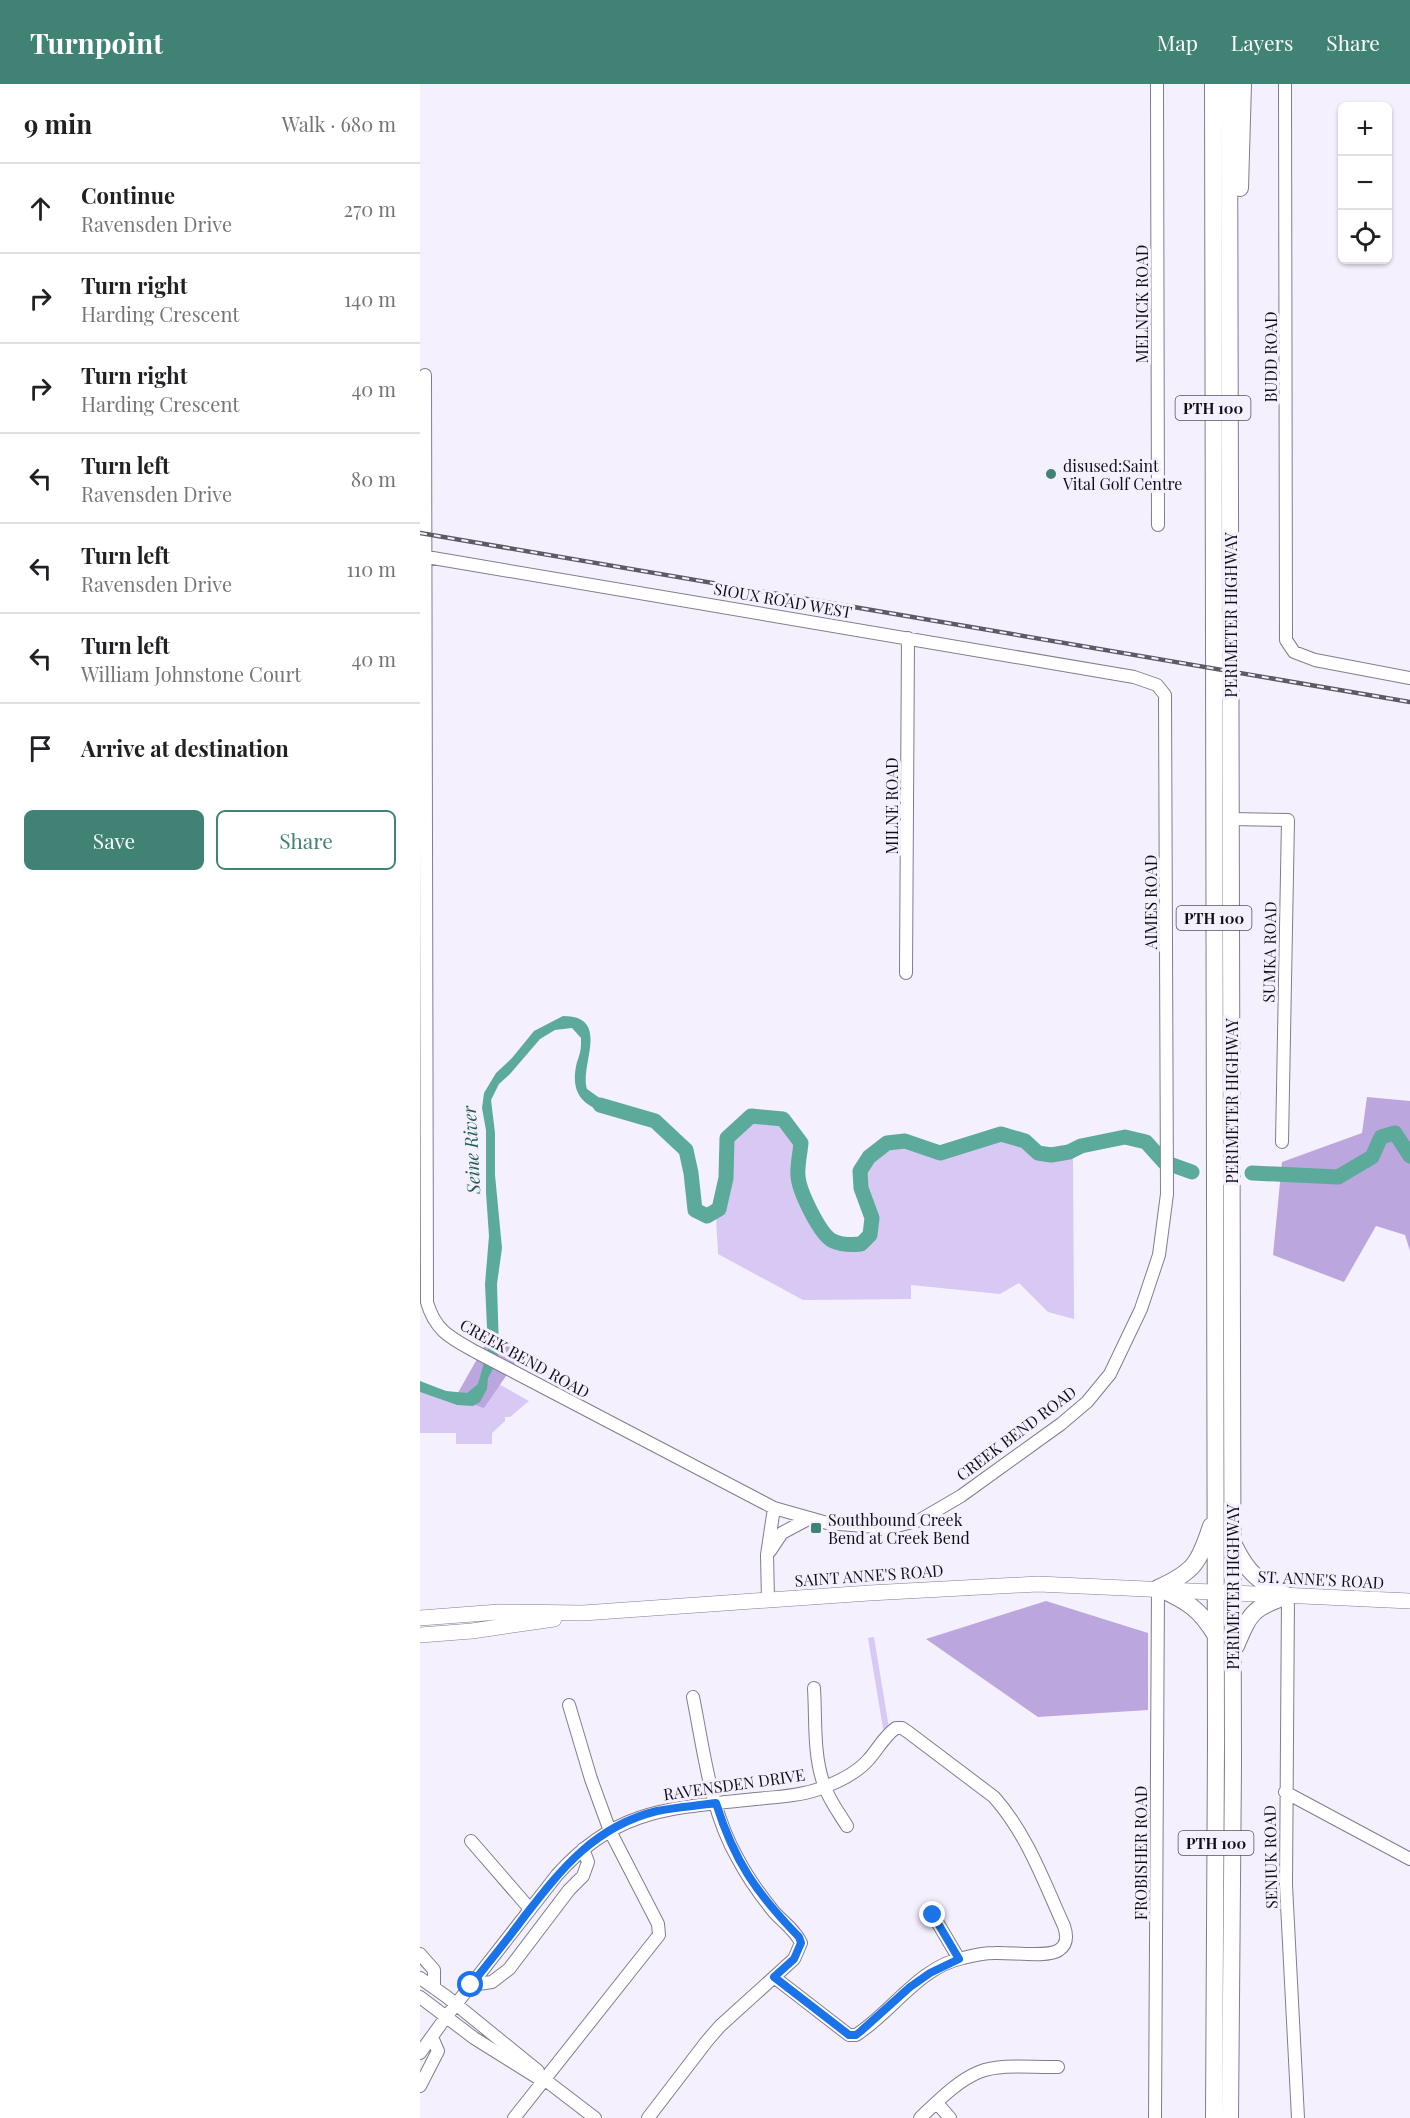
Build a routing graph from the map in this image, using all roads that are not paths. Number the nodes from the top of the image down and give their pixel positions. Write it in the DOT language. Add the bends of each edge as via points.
graph roads {
  1 [pos="1157,84"];
  2 [pos="1213,84"];
  3 [pos="1229,84"];
  4 [pos="1243,84"];
  5 [pos="1285,84"];
  6 [pos="1230,297"];
  7 [pos="425,375"];
  8 [pos="1158,525"];
  9 [pos="427,557"];
  10 [pos="908,638"];
  11 [pos="1134,677"];
  12 [pos="1410,678"];
  13 [pos="1230,819"];
  14 [pos="906,974"];
  15 [pos="1282,1142"];
  16 [pos="1167,1146"];
  17 [pos="774,1508"];
  18 [pos="1216,1513"];
  19 [pos="810,1518"];
  20 [pos="1232,1541"];
  21 [pos="767,1555"];
  22 [pos="1158,1588"];
  23 [pos="1224,1592"];
  24 [pos="1288,1596"];
  25 [pos="768,1600"];
  26 [pos="1410,1601"];
  27 [pos="583,1613"];
  28 [pos="420,1618"];
  29 [pos="420,1635"];
  30 [pos="1216,1637"];
  31 [pos="1232,1656"];
  32 [pos="814,1688"];
  33 [pos="693,1697"];
  34 [pos="569,1705"];
  35 [pos="825,1787"];
  36 [pos="1285,1792"];
  37 [pos="716,1803"];
  38 [pos="847,1826"];
  39 [pos="610,1831"];
  40 [pos="471,1840"];
  41 [pos="583,1849"];
  42 [pos="1410,1859"];
  43 [pos="530,1909"];
  44 [pos="933,1915"];
  45 [pos="420,1954"];
  46 [pos="959,1959"];
  47 [pos="774,1977"];
  48 [pos="420,1978"];
  49 [pos="471,1985"];
  50 [pos="434,1988"];
  51 [pos="421,1999"];
  52 [pos="456,2004"];
  53 [pos="446,2017"];
  54 [pos="432,2037"];
  55 [pos="420,2053"];
  56 [pos="1058,2067"];
  57 [pos="544,2079"];
  58 [pos="420,2086"];
  59 [pos="937,2103"];
  60 [pos="514,2118"];
  61 [pos="595,2118"];
  62 [pos="648,2118"];
  63 [pos="920,2118"];
  64 [pos="950,2118"];
  65 [pos="1155,2118"];
  66 [pos="1214,2118"];
  67 [pos="1230,2118"];
  68 [pos="1298,2118"];
  1 -- 8 [label="street, MELNICK ROAD"];
  2 -- 18 [label="highway, PERIMETER HIGHWAY / PTH 100"];
  3 -- 6 [label="highway, PERIMETER HIGHWAY / PTH 100"];
  4 -- 6 [label="highway" via="1238,232"];
  5 -- 12 [label="street, BUDD ROAD" via="1286,640 1294,652 1304,657"];
  6 -- 13 [label="highway, PERIMETER HIGHWAY / PTH 100"];
  7 -- 9 [label="street, CREEK BEND ROAD"];
  9 -- 10 [label="street, SIOUX ROAD WEST"];
  9 -- 17 [label="street, CREEK BEND ROAD" via="427,1302 436,1325 447,1335"];
  10 -- 11 [label="street, SIOUX ROAD WEST"];
  10 -- 14 [label="street, MILNE ROAD"];
  11 -- 16 [label="street, AIMES ROAD" via="1157,685 1166,704"];
  13 -- 15 [label="street, SUMKA ROAD" via="1288,820"];
  13 -- 20 [label="highway, PERIMETER HIGHWAY / PTH 100"];
  16 -- 19 [label="street, CREEK BEND ROAD" via="1167,1194 1159,1255 1141,1309 1110,1374 1087,1402 961,1496 920,1520 889,1528"];
  17 -- 19 [label="street, CREEK BEND ROAD"];
  17 -- 21 [label="street"];
  18 -- 22 [label="highway" via="1192,1568"];
  18 -- 23 [label="highway, PERIMETER HIGHWAY / PTH 100"];
  19 -- 21 [label="street" via="782,1533"];
  20 -- 23 [label="highway, PERIMETER HIGHWAY / PTH 100"];
  20 -- 24 [label="highway" via="1250,1573"];
  21 -- 25 [label="street"];
  22 -- 23 [label="main road, ST. ANNE'S ROAD"];
  22 -- 25 [label="main road, SAINT ANNE'S ROAD" via="1031,1584"];
  22 -- 30 [label="highway" via="1195,1608"];
  22 -- 65 [label="street, FROBISHER ROAD"];
  23 -- 24 [label="main road, ST. ANNE'S ROAD"];
  23 -- 30 [label="highway, PERIMETER HIGHWAY / PTH 100"];
  23 -- 31 [label="highway, PERIMETER HIGHWAY / PTH 100"];
  24 -- 26 [label="main road, ST. ANNE'S ROAD"];
  24 -- 31 [label="highway" via="1267,1603 1250,1616"];
  24 -- 36 [label="street, SENIUK ROAD"];
  25 -- 27 [label="main road, SAINT ANNE'S ROAD"];
  27 -- 28 [label="main road, SAINT ANNE'S ROAD" via="499,1612"];
  27 -- 29 [label="main road, SAINT ANNE'S ROAD" via="525,1624"];
  30 -- 66 [label="highway, PERIMETER HIGHWAY / PTH 100"];
  31 -- 67 [label="highway, PERIMETER HIGHWAY / PTH 100"];
  32 -- 35 [label="street" via="815,1736"];
  33 -- 37 [label="street"];
  34 -- 39 [label="street"];
  35 -- 37 [label="street, RAVENSDEN DRIVE" via="794,1795"];
  35 -- 38 [label="street"];
  35 -- 46 [label="street, RAVENSDEN DRIVE" via="855,1772 892,1731 902,1728 1006,1810 1067,1937 1058,1952 995,1953"];
  36 -- 42 [label="street"];
  36 -- 68 [label="street, SENIUK ROAD" via="1286,1894"];
  37 -- 39 [label="street, RAVENSDEN DRIVE" via="656,1811"];
  37 -- 47 [label="street" via="737,1858 766,1902 799,1937 801,1943 794,1959"];
  39 -- 41 [label="street, RAVENSDEN DRIVE"];
  39 -- 57 [label="street" via="658,1924 659,1935"];
  40 -- 43 [label="street"];
  41 -- 43 [label="street, RAVENSDEN DRIVE" via="556,1875"];
  41 -- 49 [label="street" via="588,1862 583,1876 509,1969 492,1982"];
  43 -- 49 [label="street, RAVENSDEN DRIVE"];
  44 -- 46 [label="street"];
  45 -- 50 [label="street" via="434,1970"];
  46 -- 47 [label="street, RAVENSDEN DRIVE" via="910,1987 856,2035 849,2035"];
  47 -- 62 [label="street" via="713,2033"];
  48 -- 50 [label="street"];
  49 -- 52 [label="street, RAVENSDEN DRIVE"];
  50 -- 52 [label="street"];
  51 -- 53 [label="street"];
  52 -- 53 [label="street, RAVENSDEN DRIVE"];
  52 -- 57 [label="street"];
  53 -- 54 [label="street, RAVENSDEN DRIVE"];
  53 -- 57 [label="street"];
  54 -- 55 [label="street, RAVENSDEN DRIVE"];
  54 -- 58 [label="street" via="438,2051"];
  56 -- 59 [label="street" via="979,2072"];
  57 -- 60 [label="street"];
  57 -- 61 [label="street"];
  59 -- 63 [label="street"];
  59 -- 64 [label="street"];
}
